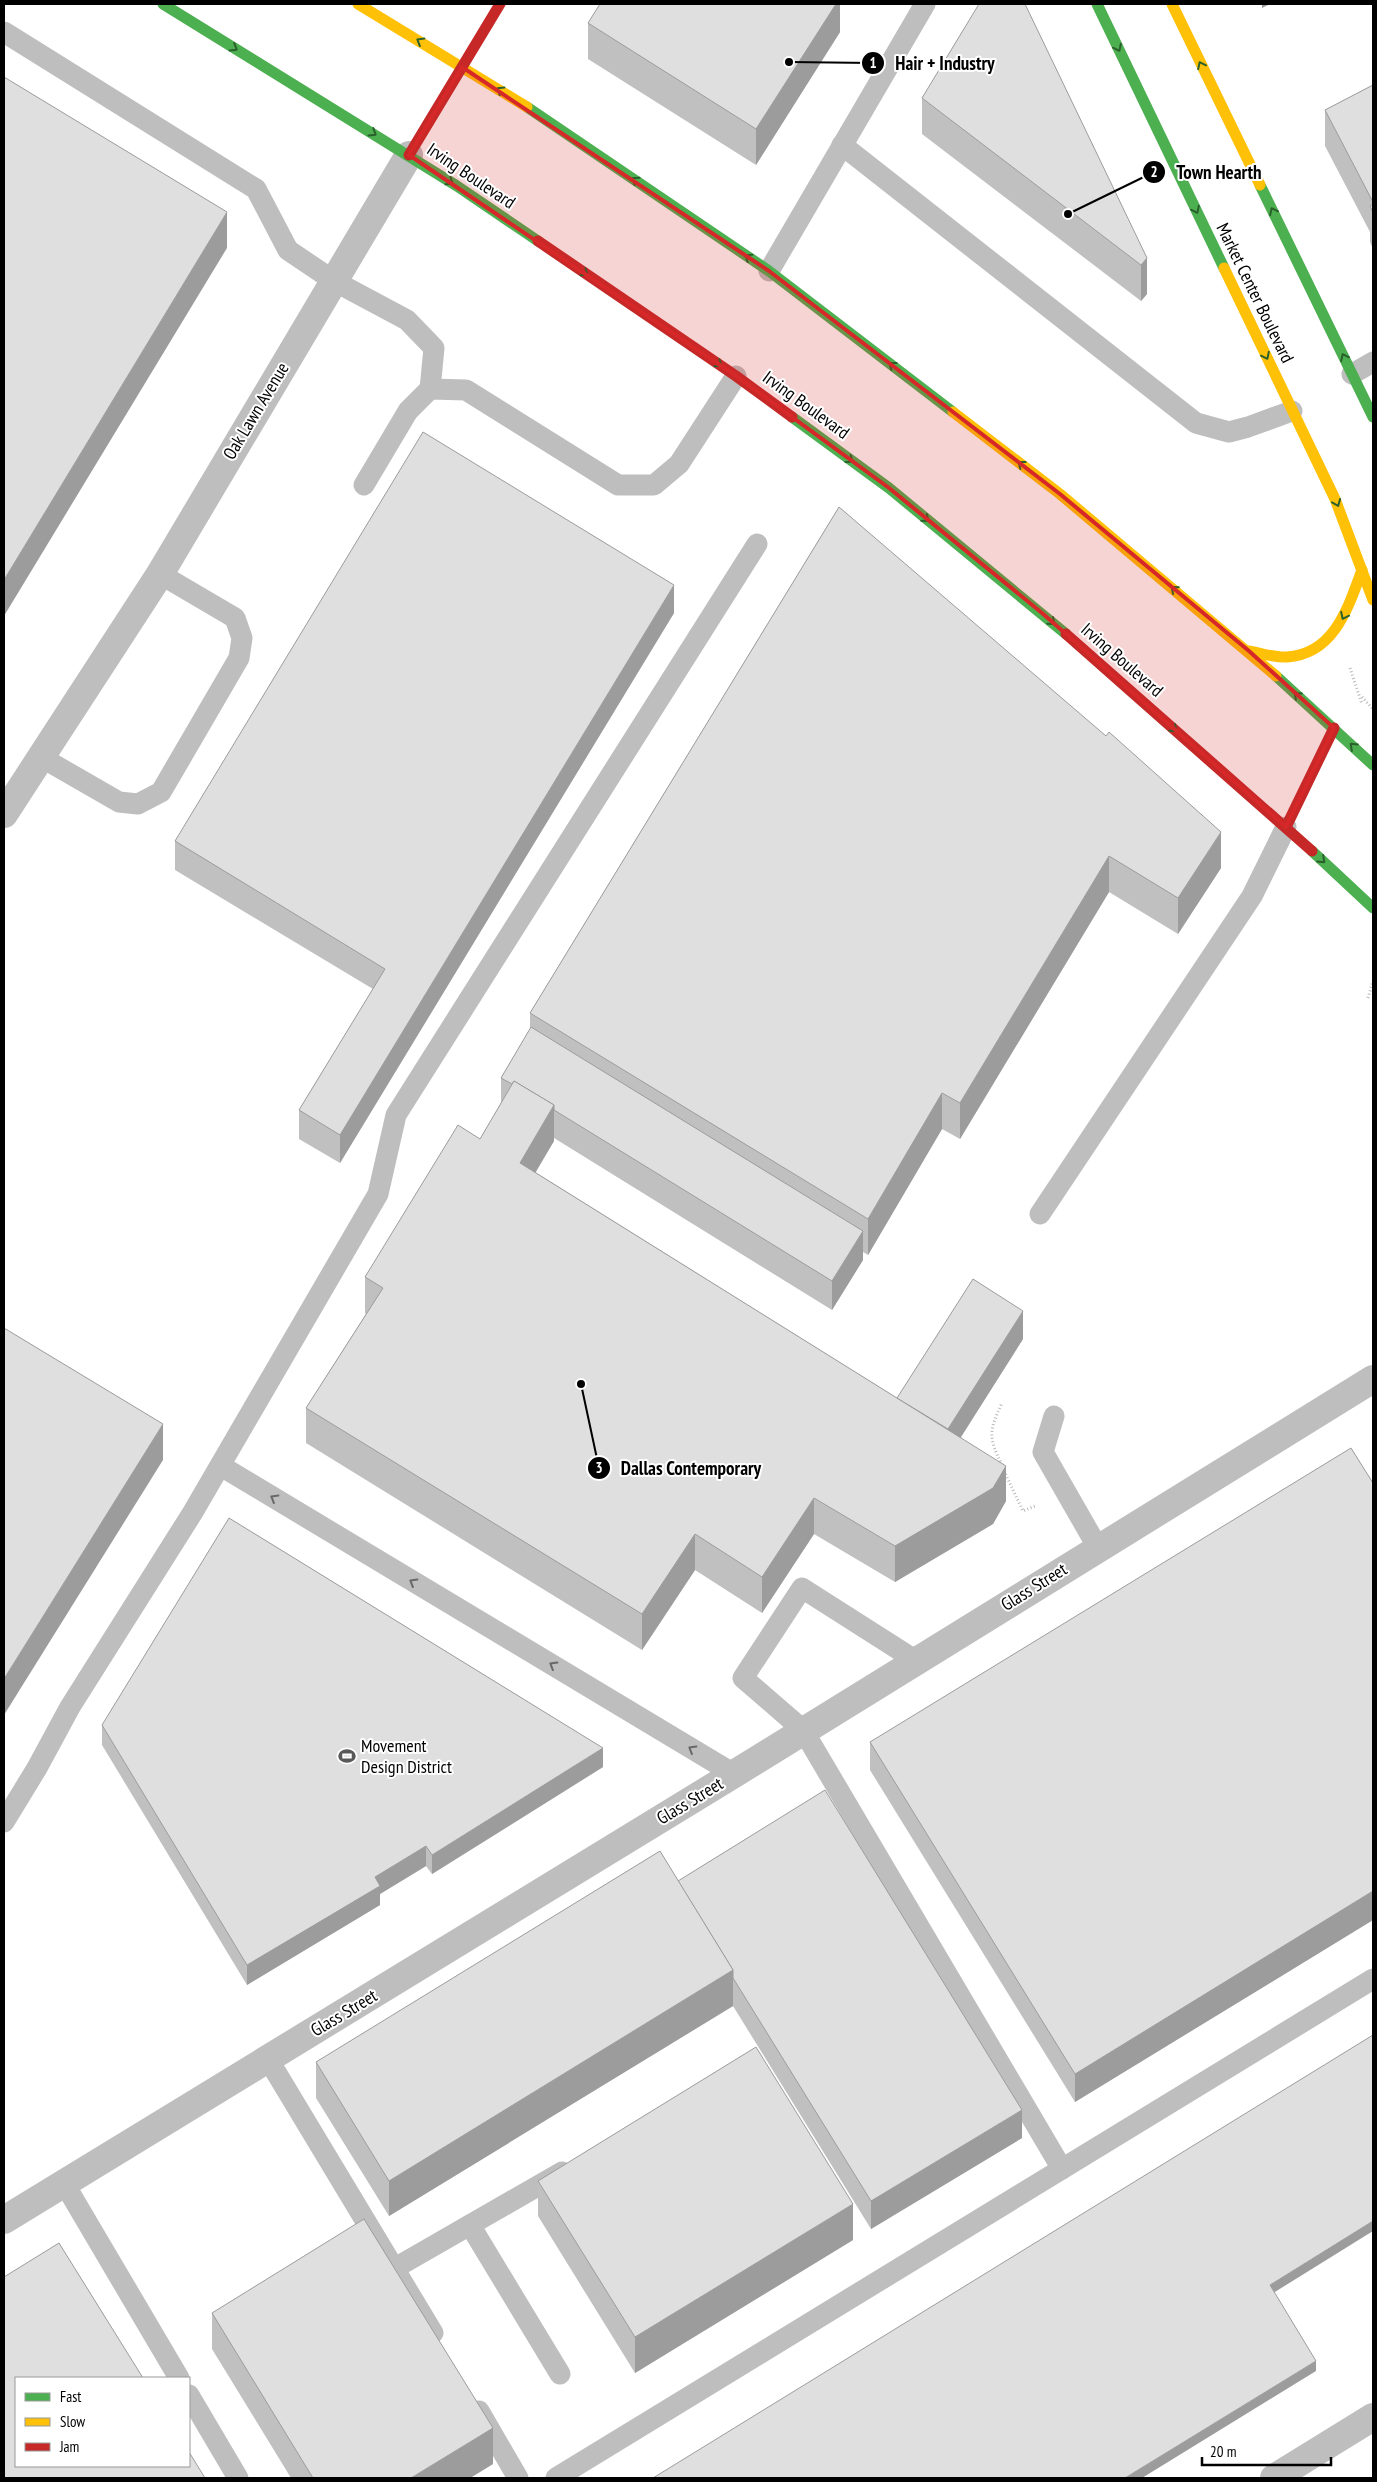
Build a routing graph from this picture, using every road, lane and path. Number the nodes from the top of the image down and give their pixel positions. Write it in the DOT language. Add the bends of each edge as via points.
graph roads {
  1 [pos="163,4"];
  2 [pos="358,4"];
  3 [pos="500,4"];
  4 [pos="925,4"];
  5 [pos="1097,4"];
  6 [pos="1172,4"];
  7 [pos="4,32"];
  8 [pos="462,66"];
  9 [pos="842,145"];
  10 [pos="409,155"];
  11 [pos="769,271"];
  12 [pos="334,281"];
  13 [pos="1373,362"];
  14 [pos="1352,374"];
  15 [pos="736,376"];
  16 [pos="430,389"];
  17 [pos="1292,411"];
  18 [pos="1373,417"];
  19 [pos="364,485"];
  20 [pos="757,544"];
  21 [pos="1362,570"];
  22 [pos="160,574"];
  23 [pos="1373,600"];
  24 [pos="1249,651"];
  25 [pos="1348,664"];
  26 [pos="1373,709"];
  27 [pos="1334,728"];
  28 [pos="39,756"];
  29 [pos="1373,765"];
  30 [pos="4,814"];
  31 [pos="1286,827"];
  32 [pos="1373,908"];
  33 [pos="1373,981"];
  34 [pos="1368,998"];
  35 [pos="1040,1214"];
  36 [pos="1373,1379"];
  37 [pos="1002,1403"];
  38 [pos="1054,1416"];
  39 [pos="221,1466"];
  40 [pos="1040,1504"];
  41 [pos="1098,1548"];
  42 [pos="915,1660"];
  43 [pos="803,1730"];
  44 [pos="734,1774"];
  45 [pos="4,1822"];
  46 [pos="1373,1979"];
  47 [pos="268,2059"];
  48 [pos="581,2162"];
  49 [pos="1062,2169"];
  50 [pos="64,2184"];
  51 [pos="4,2220"];
  52 [pos="470,2225"];
  53 [pos="395,2268"];
  54 [pos="444,2352"];
  55 [pos="560,2374"];
  56 [pos="178,2377"];
  57 [pos="469,2394"];
  58 [pos="190,2398"];
  59 [pos="1373,2417"];
  60 [pos="238,2478"];
  61 [pos="518,2478"];
  62 [pos="556,2478"];
  63 [pos="1274,2478"];
  1 -- 10 [label="main road, Irving Boulevard, one-way"];
  8 -- 2 [label="main road, one-way"];
  3 -- 8 [label="main road, Oak Lawn Avenue"];
  4 -- 9 [label="lane"];
  5 -- 17 [label="main road, Market Center Boulevard, one-way"];
  14 -- 6 [label="main road, one-way"];
  7 -- 12 [label="lane" via="256,189 288,250"];
  8 -- 10 [label="main road, Oak Lawn Avenue"];
  11 -- 8 [label="main road, one-way"];
  9 -- 11 [label="lane"];
  9 -- 17 [label="lane" via="1196,423 1229,432"];
  10 -- 12 [label="street, Oak Lawn Avenue"];
  10 -- 15 [label="main road, Irving Boulevard, one-way"];
  24 -- 11 [label="main road, one-way" via="1060,494"];
  12 -- 16 [label="lane" via="408,320 434,348"];
  12 -- 22 [label="street, Oak Lawn Avenue"];
  13 -- 14 [label="lane"];
  14 -- 18 [label="main road"];
  15 -- 16 [label="lane" via="679,464 654,485 618,485 466,390"];
  15 -- 31 [label="main road, Irving Boulevard, one-way" via="889,488 1042,613"];
  16 -- 19 [label="lane" via="408,411"];
  17 -- 21 [label="main road, Market Center Boulevard, one-way" via="1335,499"];
  20 -- 39 [label="lane" via="396,1115 378,1194"];
  21 -- 23 [label="main road, Market Center Boulevard"];
  21 -- 24 [label="main road, one-way" via="1344,618 1318,649 1288,657"];
  22 -- 28 [label="street, Oak Lawn Avenue"];
  22 -- 28 [label="lane" via="235,618 242,638 239,658 162,792 138,804 119,802"];
  27 -- 24 [label="main road, one-way"];
  25 -- 26 [label="path" via="1361,697"];
  29 -- 27 [label="main road, one-way"];
  27 -- 31 [label="main road"];
  28 -- 30 [label="street, Oak Lawn Avenue"];
  31 -- 32 [label="main road, Irving Boulevard, one-way"];
  31 -- 35 [label="lane" via="1252,896"];
  33 -- 34 [label="path"];
  36 -- 41 [label="street, Glass Street"];
  37 -- 40 [label="path" via="990,1428 995,1452 1024,1511"];
  38 -- 41 [label="lane" via="1043,1452"];
  44 -- 39 [label="lane, one-way"];
  39 -- 45 [label="lane" via="70,1707"];
  41 -- 42 [label="street, Glass Street"];
  42 -- 43 [label="street, Glass Street"];
  42 -- 43 [label="lane" via="802,1588 743,1678"];
  43 -- 44 [label="street, Glass Street"];
  43 -- 49 [label="lane"];
  44 -- 47 [label="street, Glass Street"];
  46 -- 49 [label="lane"];
  47 -- 50 [label="street, Glass Street"];
  47 -- 53 [label="lane"];
  48 -- 52 [label="lane"];
  49 -- 62 [label="lane"];
  50 -- 51 [label="street, Glass Street"];
  50 -- 56 [label="lane"];
  52 -- 53 [label="lane"];
  52 -- 55 [label="lane"];
  53 -- 54 [label="lane"];
  57 -- 61 [label="lane"];
  58 -- 60 [label="lane"];
  59 -- 63 [label="street"];
}
